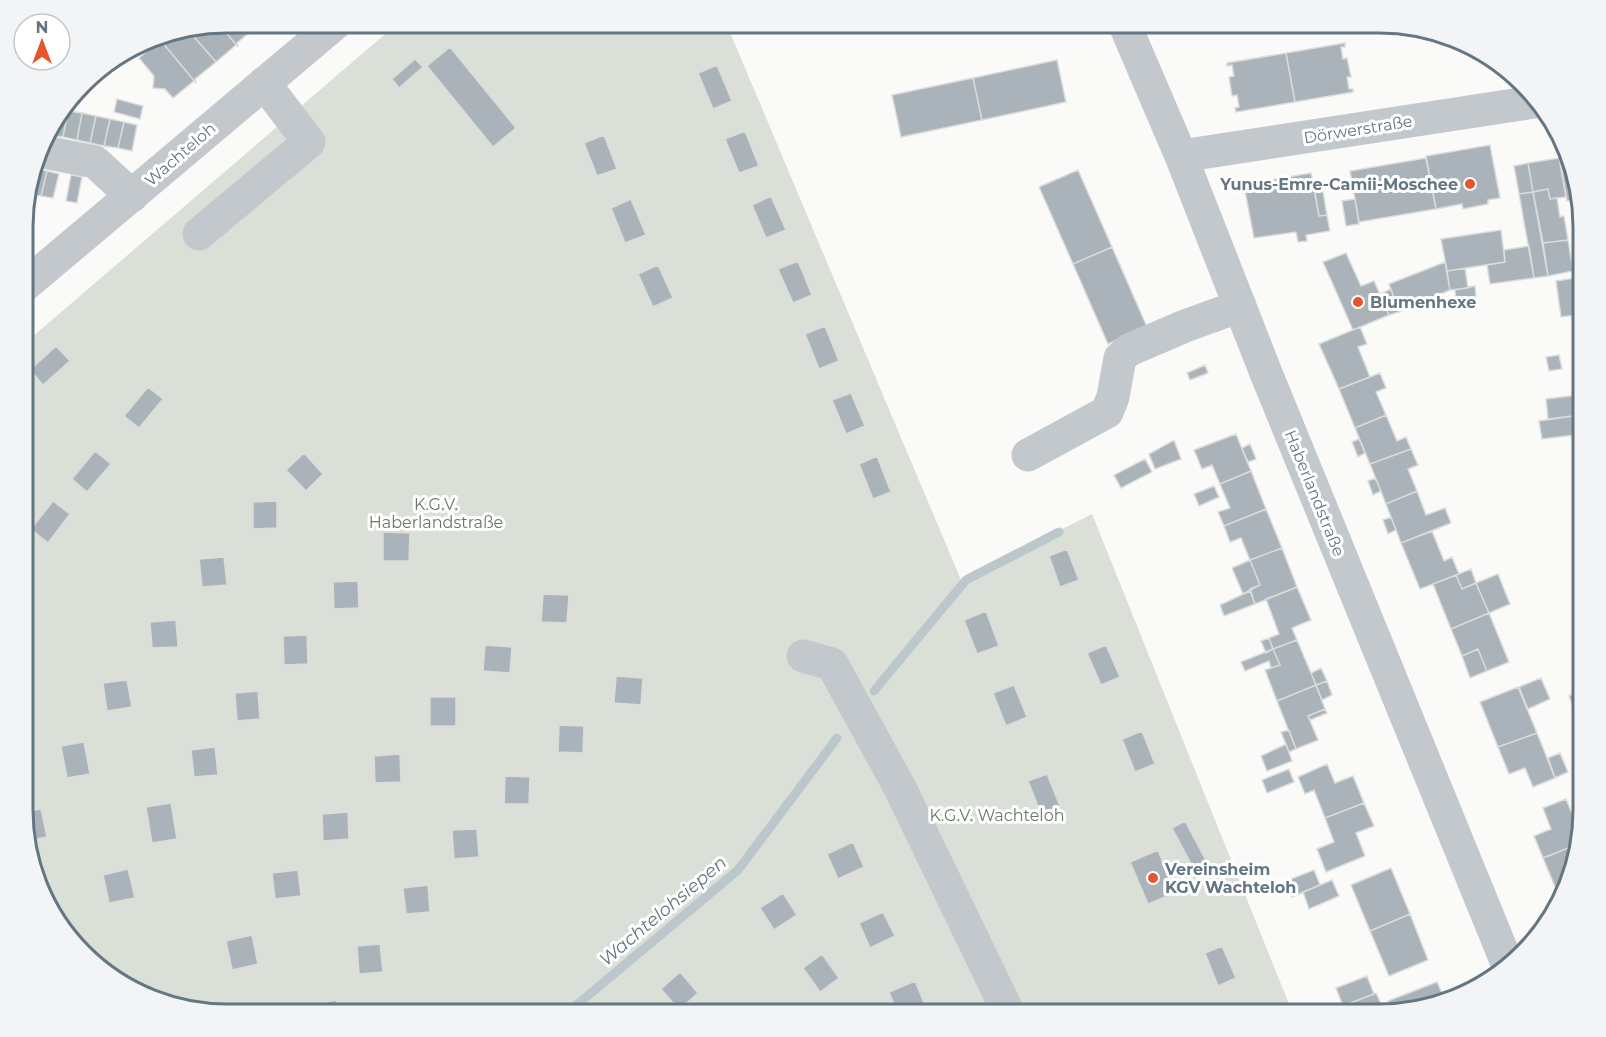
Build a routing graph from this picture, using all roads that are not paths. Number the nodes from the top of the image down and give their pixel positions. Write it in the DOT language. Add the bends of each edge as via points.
graph roads {
  1 [pos="323,33"];
  2 [pos="1129,33"];
  3 [pos="264,83"];
  4 [pos="1528,103"];
  5 [pos="48,153"];
  6 [pos="1181,156"];
  7 [pos="132,196"];
  8 [pos="199,234"];
  9 [pos="33,278"];
  10 [pos="1240,306"];
  11 [pos="1028,455"];
  12 [pos="803,656"];
  13 [pos="1505,957"];
  14 [pos="1004,1004"];
  1 -- 3 [label="street, Wachteloh"];
  2 -- 6 [label="street, Haberlandstraße"];
  3 -- 7 [label="street, Wachteloh"];
  3 -- 8 [label="street" via="309,142"];
  4 -- 6 [label="street, Dörwerstraße"];
  5 -- 7 [label="street" via="95,162"];
  6 -- 10 [label="street, Haberlandstraße"];
  7 -- 9 [label="street, Wachteloh"];
  10 -- 11 [label="street" via="1129,350 1120,358 1107,412"];
  10 -- 13 [label="street, Haberlandstraße"];
  12 -- 14 [label="street" via="832,663 900,788"];
}
